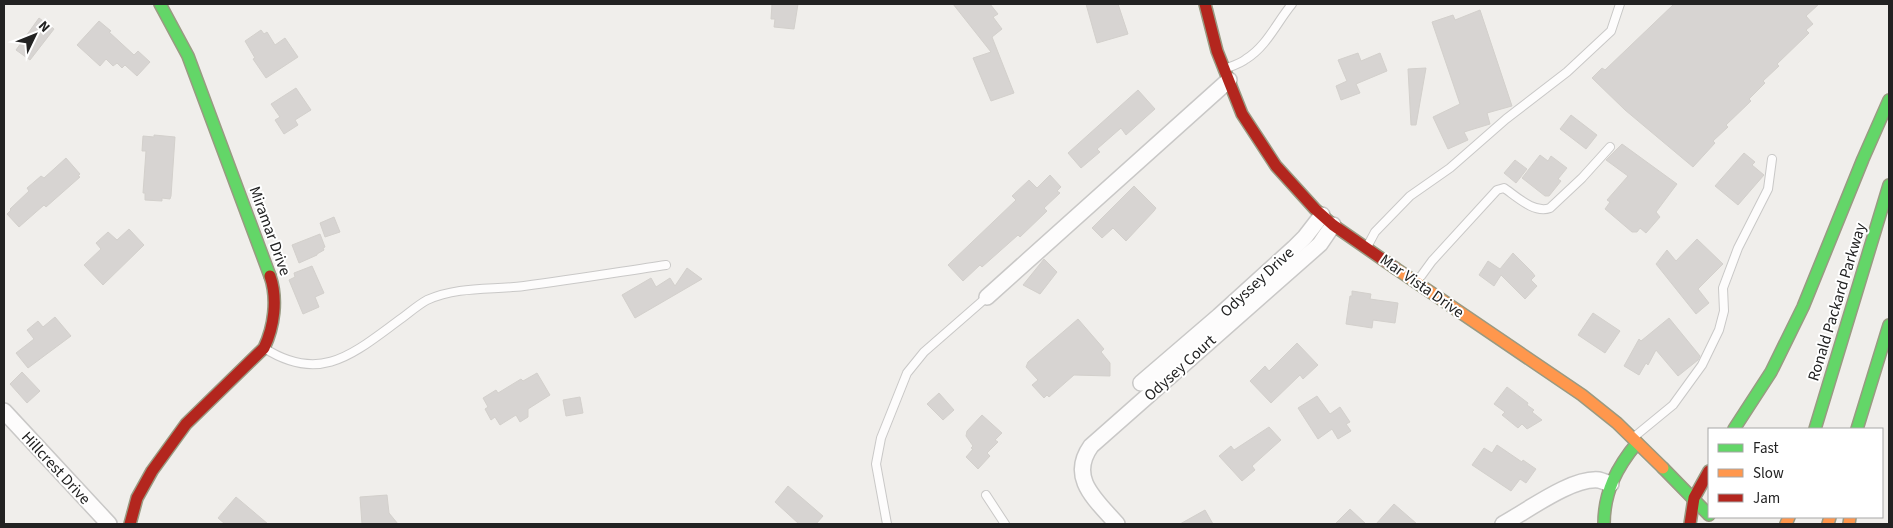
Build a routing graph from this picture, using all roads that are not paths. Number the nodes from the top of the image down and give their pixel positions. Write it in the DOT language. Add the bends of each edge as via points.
graph roads {
  1 [pos="160,4"];
  2 [pos="1205,4"];
  3 [pos="1292,4"];
  4 [pos="1620,4"];
  5 [pos="1226,75"];
  6 [pos="1889,100"];
  7 [pos="1610,147"];
  8 [pos="1772,160"];
  9 [pos="1889,184"];
  10 [pos="1328,220"];
  11 [pos="1366,247"];
  12 [pos="666,265"];
  13 [pos="1416,283"];
  14 [pos="986,297"];
  15 [pos="1889,325"];
  16 [pos="264,348"];
  17 [pos="1877,366"];
  18 [pos="1141,382"];
  19 [pos="4,411"];
  20 [pos="1735,428"];
  21 [pos="1815,428"];
  22 [pos="1857,428"];
  23 [pos="1865,428"];
  24 [pos="1634,441"];
  25 [pos="1708,473"];
  26 [pos="1611,484"];
  27 [pos="986,495"];
  28 [pos="1694,498"];
  29 [pos="1708,514"];
  30 [pos="109,524"];
  31 [pos="130,524"];
  32 [pos="887,524"];
  33 [pos="1004,524"];
  34 [pos="1117,524"];
  35 [pos="1503,524"];
  36 [pos="1604,524"];
  37 [pos="1690,524"];
  1 -- 16 [label="main road, Miramar Drive" via="188,56 272,282 275,300 270,335"];
  2 -- 5 [label="main road, Mar Vista Drive"];
  3 -- 5 [label="lane" via="1254,54"];
  4 -- 11 [label="lane" via="1611,31 1567,72 1450,168 1410,196 1375,232"];
  5 -- 10 [label="main road, Mar Vista Drive" via="1242,114 1276,166"];
  5 -- 14 [label="street"];
  6 -- 20 [label="main road" via="1803,307 1771,372"];
  7 -- 13 [label="lane" via="1550,208 1535,208 1504,188 1497,190 1432,260"];
  8 -- 24 [label="lane" via="1768,189 1738,248 1723,288 1723,317 1702,365 1672,405"];
  9 -- 21 [label="main road, Ronald Packard Parkway"];
  10 -- 11 [label="main road, Mar Vista Drive"];
  10 -- 18 [label="street, Odyssey Drive"];
  10 -- 34 [label="street, Odysey Court" via="1320,244 1091,446 1082,460 1084,482"];
  11 -- 13 [label="main road, Mar Vista Drive"];
  12 -- 16 [label="lane" via="522,287 460,290 427,300 352,354 328,363 310,364 280,358"];
  13 -- 24 [label="main road, Mar Vista Drive" via="1582,395"];
  14 -- 32 [label="lane" via="924,352 907,373 881,438 876,464"];
  15 -- 17 [label="main road"];
  16 -- 31 [label="main road, Miramar Drive" via="183,427 137,498"];
  17 -- 22 [label="main road"];
  17 -- 23 [label="main road"];
  19 -- 30 [label="street, Hillcrest Drive"];
  24 -- 26 [label="main road"];
  24 -- 28 [label="main road, Mar Vista Drive"];
  25 -- 28 [label="main road"];
  26 -- 35 [label="street" via="1587,481 1567,488"];
  26 -- 36 [label="main road" via="1605,503"];
  27 -- 33 [label="lane"];
  28 -- 29 [label="main road, Mar Vista Drive"];
  28 -- 37 [label="main road"];
}
